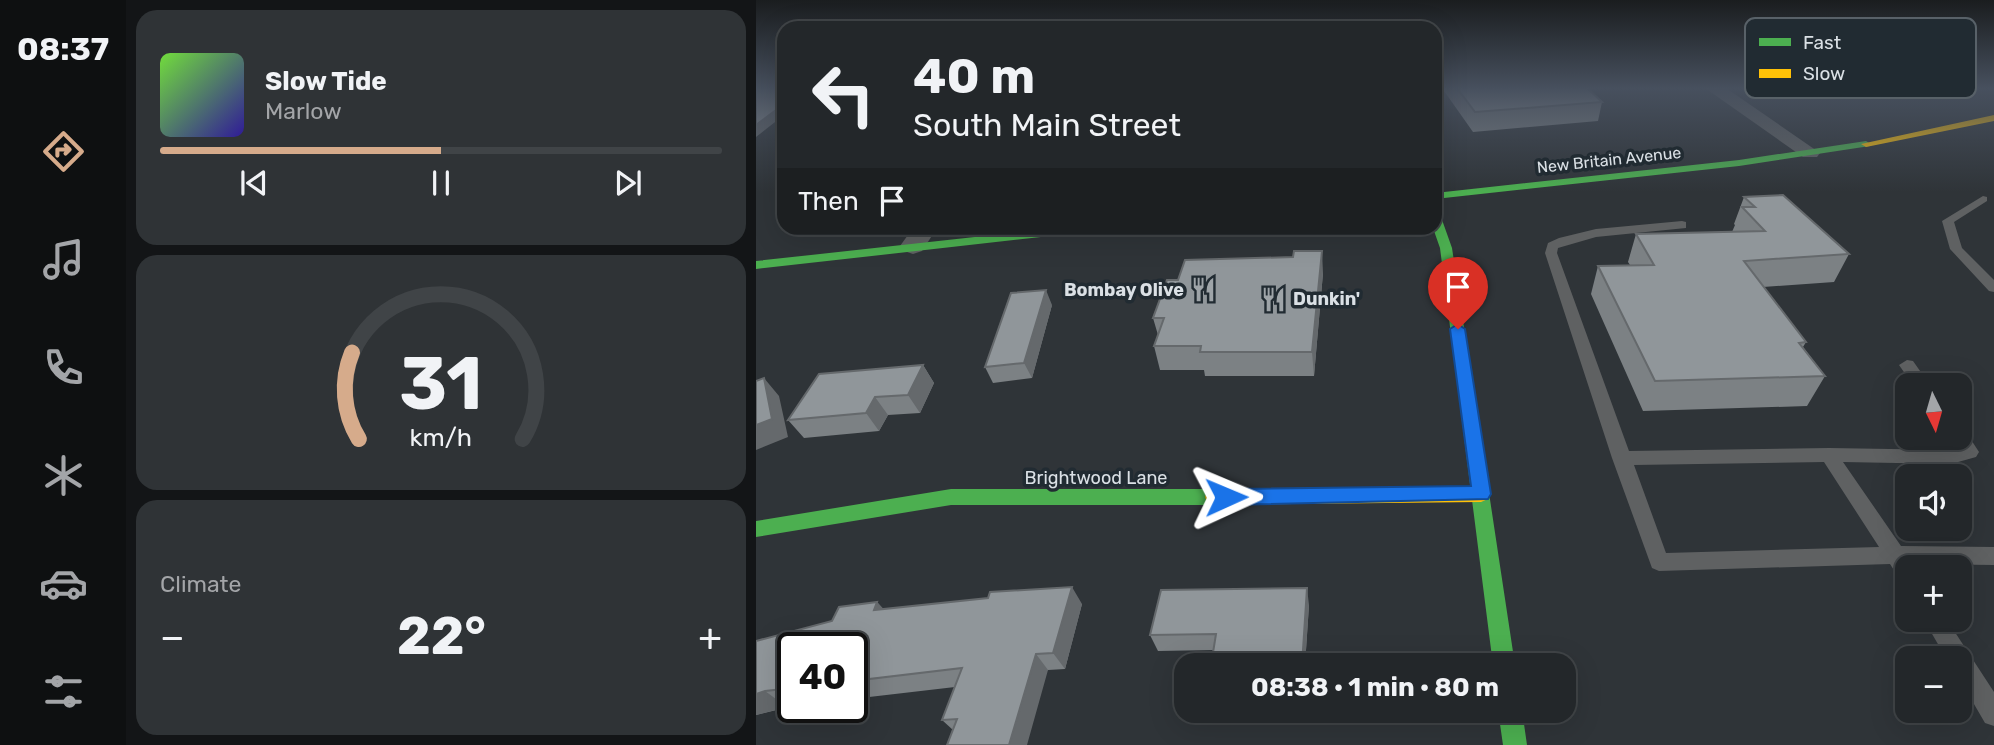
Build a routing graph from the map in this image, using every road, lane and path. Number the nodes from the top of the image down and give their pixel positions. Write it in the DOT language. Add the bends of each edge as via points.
graph roads {
  1 [pos="1765,123"];
  2 [pos="1969,123"];
  3 [pos="1810,153"];
  4 [pos="1442,194"];
  5 [pos="1983,198"];
  6 [pos="1682,225"];
  7 [pos="956,235"];
  8 [pos="1441,235"];
  9 [pos="919,237"];
  10 [pos="756,265"];
  11 [pos="1994,288"];
  12 [pos="1907,365"];
  13 [pos="1913,373"];
  14 [pos="1969,450"];
  15 [pos="1829,455"];
  16 [pos="1621,458"];
  17 [pos="1481,494"];
  18 [pos="756,529"];
  19 [pos="1895,555"];
  20 [pos="1896,555"];
  21 [pos="1972,556"];
  22 [pos="1994,556"];
  23 [pos="1502,653"];
  24 [pos="1972,678"];
  25 [pos="1994,714"];
  26 [pos="1512,723"];
  27 [pos="1515,745"];
  1 -- 3 [label="street"];
  2 -- 3 [label="main road, New Britain Avenue"];
  3 -- 4 [label="main road, New Britain Avenue"];
  5 -- 11 [label="lane" via="1948,221 1956,249"];
  6 -- 16 [label="lane" via="1579,236 1552,246"];
  7 -- 9 [label="main road"];
  8 -- 17 [label="main road"];
  9 -- 10 [label="main road"];
  12 -- 13 [label="lane"];
  14 -- 15 [label="lane" via="1951,457"];
  15 -- 16 [label="lane"];
  15 -- 20 [label="lane"];
  16 -- 19 [label="lane" via="1659,562"];
  17 -- 18 [label="main road, Brightwood Lane" via="951,497"];
  17 -- 23 [label="main road"];
  21 -- 22 [label="lane"];
  24 -- 25 [label="lane"];
  26 -- 27 [label="main road"];
}
